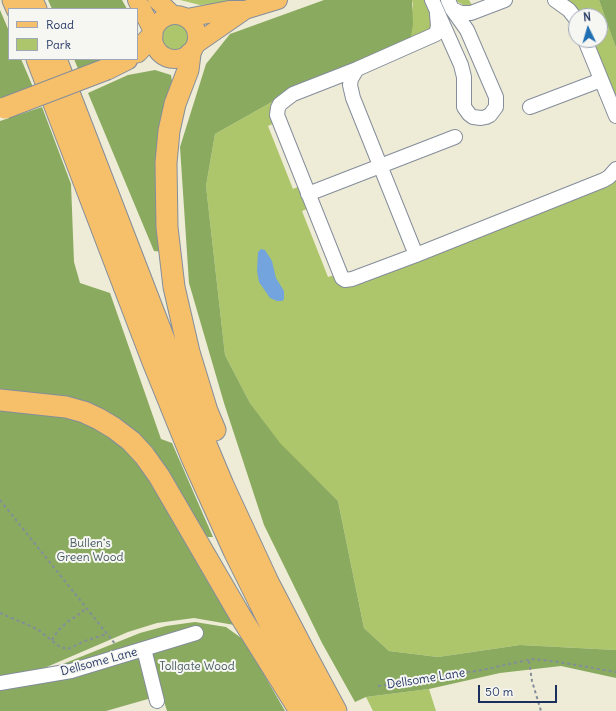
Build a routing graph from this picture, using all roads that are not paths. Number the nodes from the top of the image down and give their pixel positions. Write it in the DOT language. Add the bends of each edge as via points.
graph roads {
  1 [pos="137,0"];
  2 [pos="157,0"];
  3 [pos="278,0"];
  4 [pos="432,0"];
  5 [pos="505,0"];
  6 [pos="555,0"];
  7 [pos="450,4"];
  8 [pos="568,9"];
  9 [pos="245,10"];
  10 [pos="437,14"];
  11 [pos="180,17"];
  12 [pos="153,34"];
  13 [pos="588,48"];
  14 [pos="193,49"];
  15 [pos="138,51"];
  16 [pos="37,60"];
  17 [pos="56,60"];
  18 [pos="125,60"];
  19 [pos="357,69"];
  20 [pos="601,80"];
  21 [pos="530,108"];
  22 [pos="3,109"];
  23 [pos="616,116"];
  24 [pos="455,137"];
  25 [pos="380,166"];
  26 [pos="616,169"];
  27 [pos="308,194"];
  28 [pos="416,255"];
  29 [pos="0,400"];
  30 [pos="268,582"];
  31 [pos="196,633"];
  32 [pos="144,649"];
  33 [pos="0,683"];
  34 [pos="157,701"];
  35 [pos="300,711"];
  36 [pos="316,711"];
  37 [pos="336,711"];
  1 -- 12 [label="main road"];
  2 -- 11 [label="main road"];
  3 -- 9 [label="main road"];
  4 -- 10 [label="street"];
  5 -- 7 [label="street" via="471,13 461,12"];
  6 -- 8 [label="street"];
  7 -- 10 [label="street" via="466,30 496,97 496,107 490,115 482,118 473,117 464,107 464,77 461,65"];
  9 -- 11 [label="main road"];
  9 -- 14 [label="main road"];
  10 -- 19 [label="street" via="436,34"];
  11 -- 12 [label="main road" via="167,16 156,25"];
  11 -- 14 [label="main road" via="192,23 196,29 197,36"];
  12 -- 14 [label="main road" via="156,49 165,58 178,60"];
  12 -- 15 [label="highway"];
  13 -- 20 [label="street"];
  14 -- 30 [label="highway" via="175,104 166,163 167,227 174,287 189,352 207,412 250,516"];
  16 -- 36 [label="highway" via="192,458 281,646"];
  17 -- 30 [label="highway" via="189,404"];
  18 -- 22 [label="highway, bridge"];
  19 -- 25 [label="street" via="351,79 352,92"];
  19 -- 27 [label="street" via="299,91 278,108 279,119"];
  20 -- 21 [label="street"];
  20 -- 23 [label="street"];
  24 -- 25 [label="street"];
  25 -- 27 [label="street"];
  25 -- 28 [label="street"];
  26 -- 28 [label="street" via="604,180"];
  27 -- 28 [label="street" via="340,275 345,280"];
  29 -- 35 [label="highway" via="66,407 99,419 131,441 159,476 241,617"];
  30 -- 37 [label="highway"];
  31 -- 32 [label="street, Dellsome Lane"];
  32 -- 33 [label="street, Dellsome Lane" via="71,671"];
  32 -- 34 [label="street"];
}
